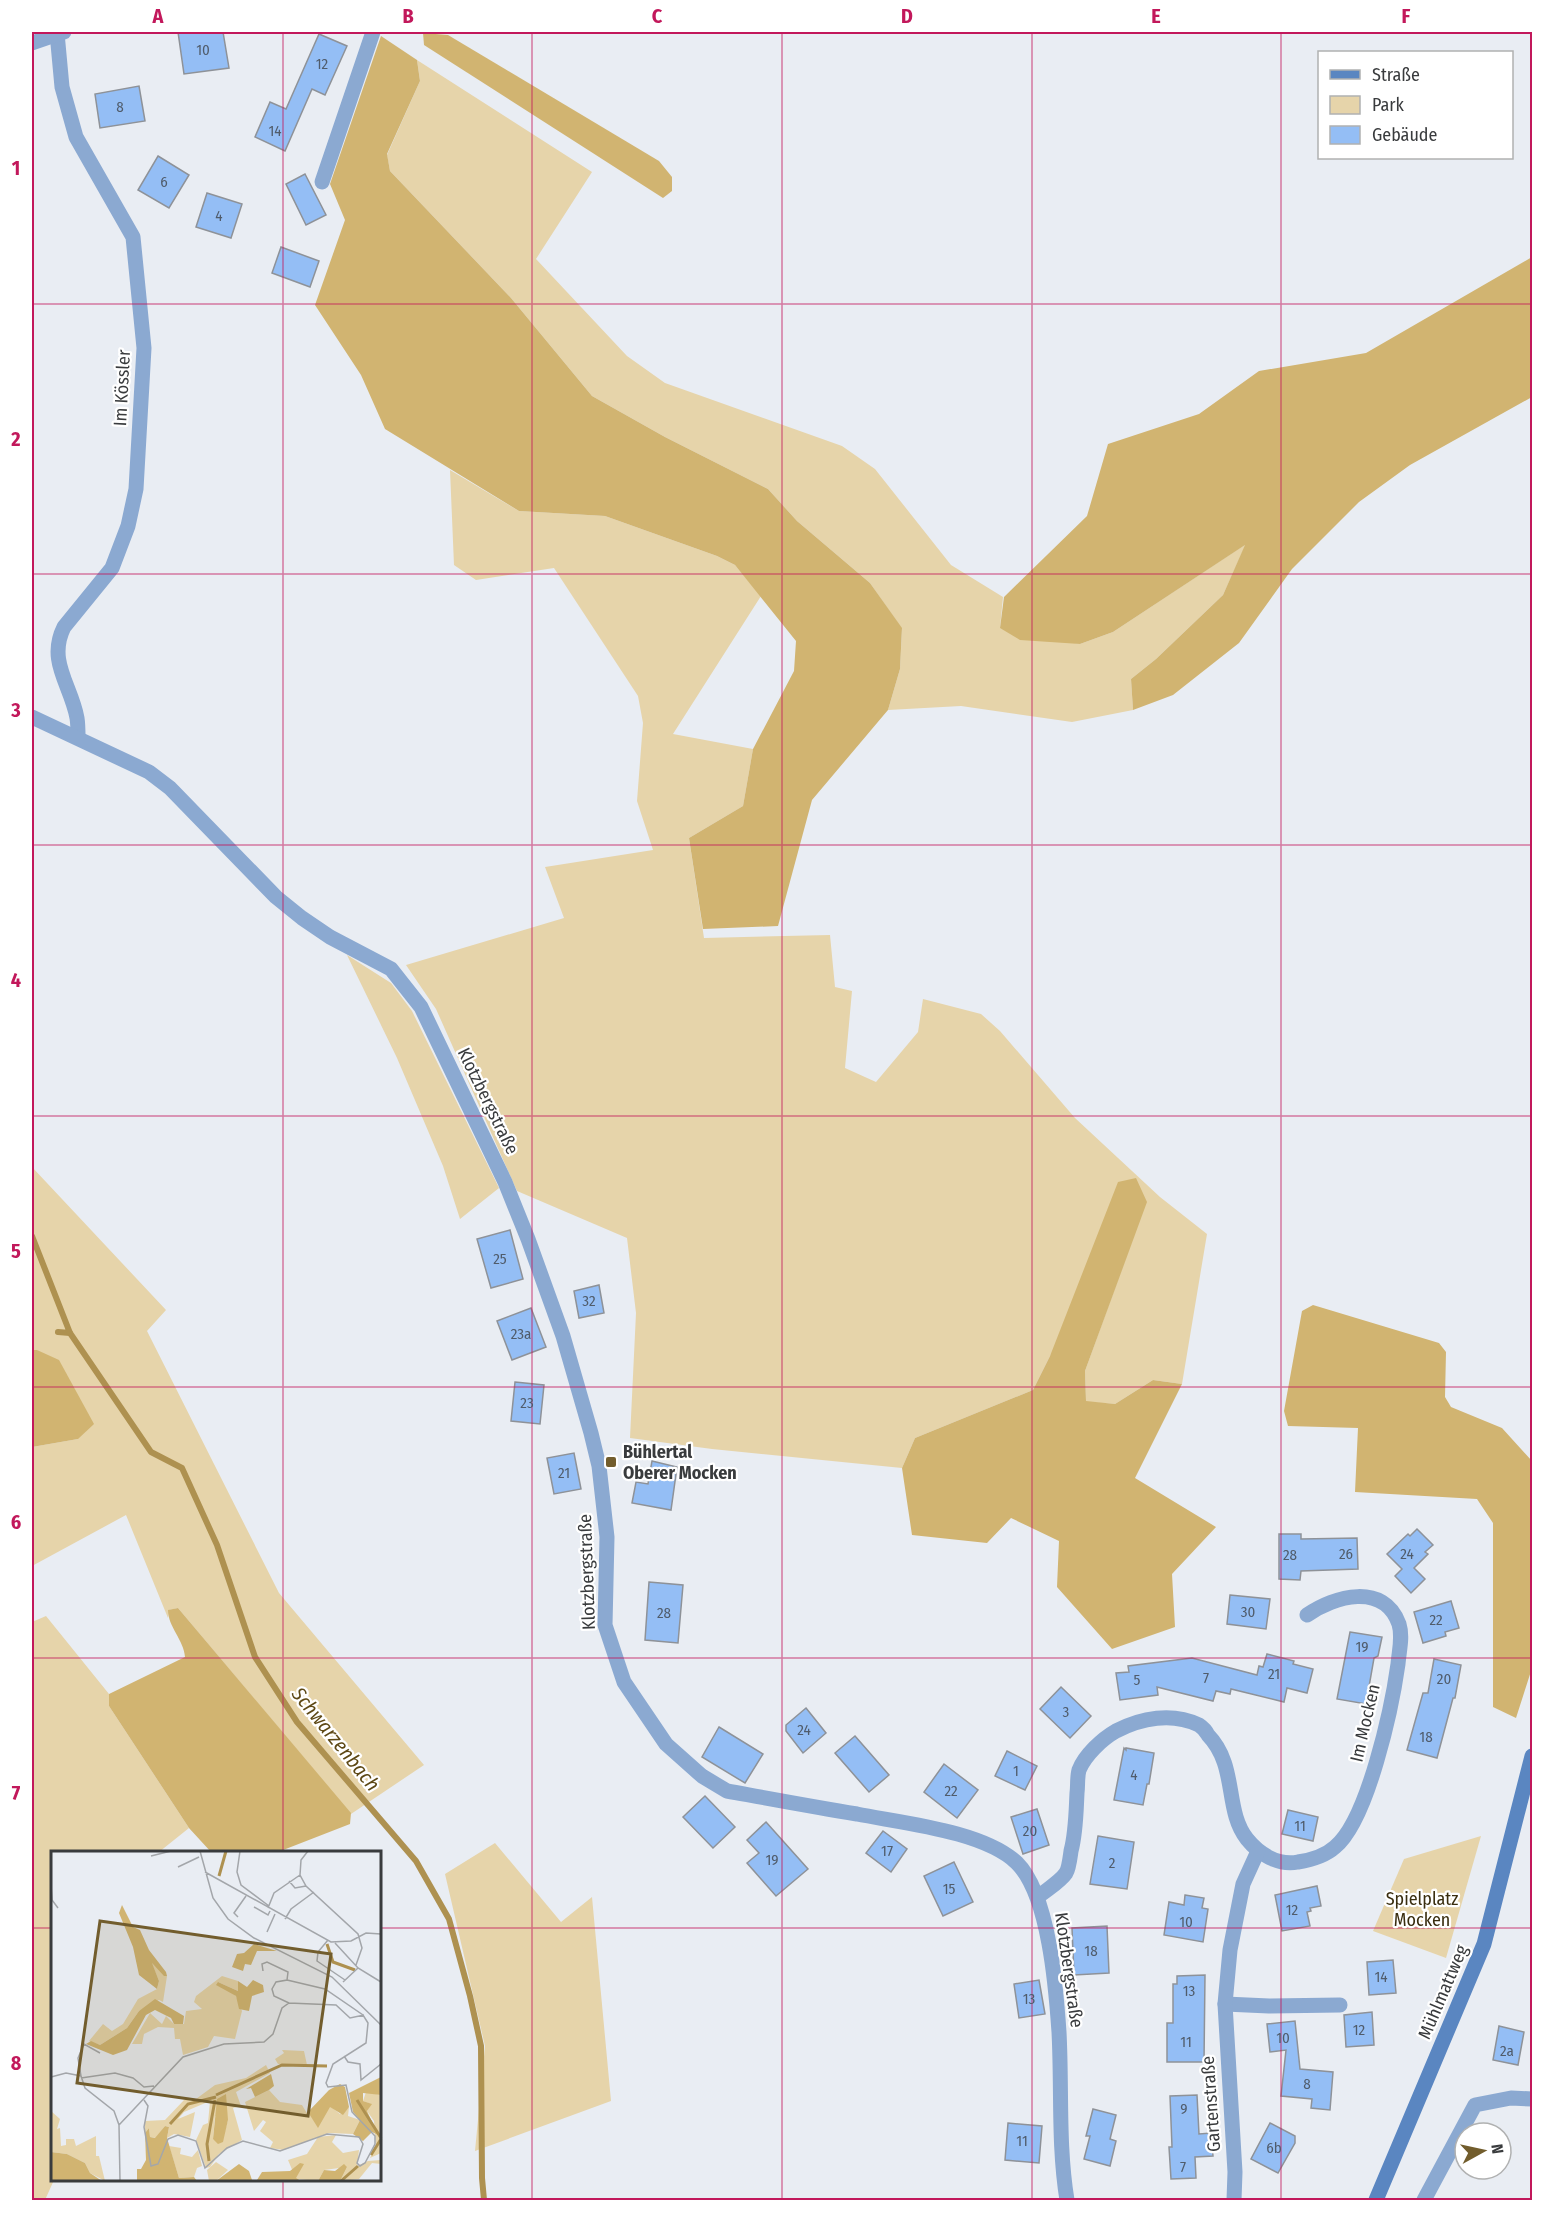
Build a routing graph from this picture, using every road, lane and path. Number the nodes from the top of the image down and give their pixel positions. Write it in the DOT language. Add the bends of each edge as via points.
graph roads {
  1 [pos="60,32"];
  2 [pos="373,32"];
  3 [pos="32,43"];
  4 [pos="322,182"];
  5 [pos="32,717"];
  6 [pos="78,737"];
  7 [pos="1306,1615"];
  8 [pos="1533,1756"];
  9 [pos="1258,1851"];
  10 [pos="1038,1897"];
  11 [pos="1225,2004"];
  12 [pos="1340,2005"];
  13 [pos="1533,2099"];
  14 [pos="1067,2200"];
  15 [pos="1234,2200"];
  16 [pos="1376,2200"];
  17 [pos="1424,2200"];
  1 -- 3 [label="street"];
  1 -- 6 [label="street, Im Kössler" via="62,87 76,137 133,237 144,348 136,489 128,526 112,568 58,638 57,659 77,717"];
  2 -- 4 [label="street"];
  5 -- 6 [label="street, Klotzbergstraße"];
  6 -- 10 [label="street, Klotzbergstraße" via="149,772 163,783 276,897 330,937 391,969 421,1007 505,1182 562,1336 598,1466 607,1537 605,1625 624,1682 666,1744 702,1776 727,1791 948,1831 988,1844 1017,1863"];
  7 -- 9 [label="street, Im Mocken" via="1323,1604 1346,1597 1372,1597 1389,1606 1399,1624 1401,1638 1396,1673 1374,1772 1356,1815 1337,1845 1323,1855 1293,1863 1280,1862"];
  8 -- 16 [label="main road, Mühlmattweg" via="1484,1944"];
  9 -- 10 [label="street" via="1237,1820 1229,1775 1218,1745 1200,1726 1173,1718 1153,1718 1115,1732 1090,1752 1079,1771 1074,1842 1066,1873"];
  9 -- 11 [label="street, Gartenstraße" via="1243,1884 1230,1950"];
  10 -- 14 [label="street, Klotzbergstraße" via="1047,1933 1059,2032 1062,2167"];
  11 -- 12 [label="street"];
  11 -- 15 [label="street, Gartenstraße"];
  13 -- 17 [label="street" via="1511,2098 1475,2105"];
}
